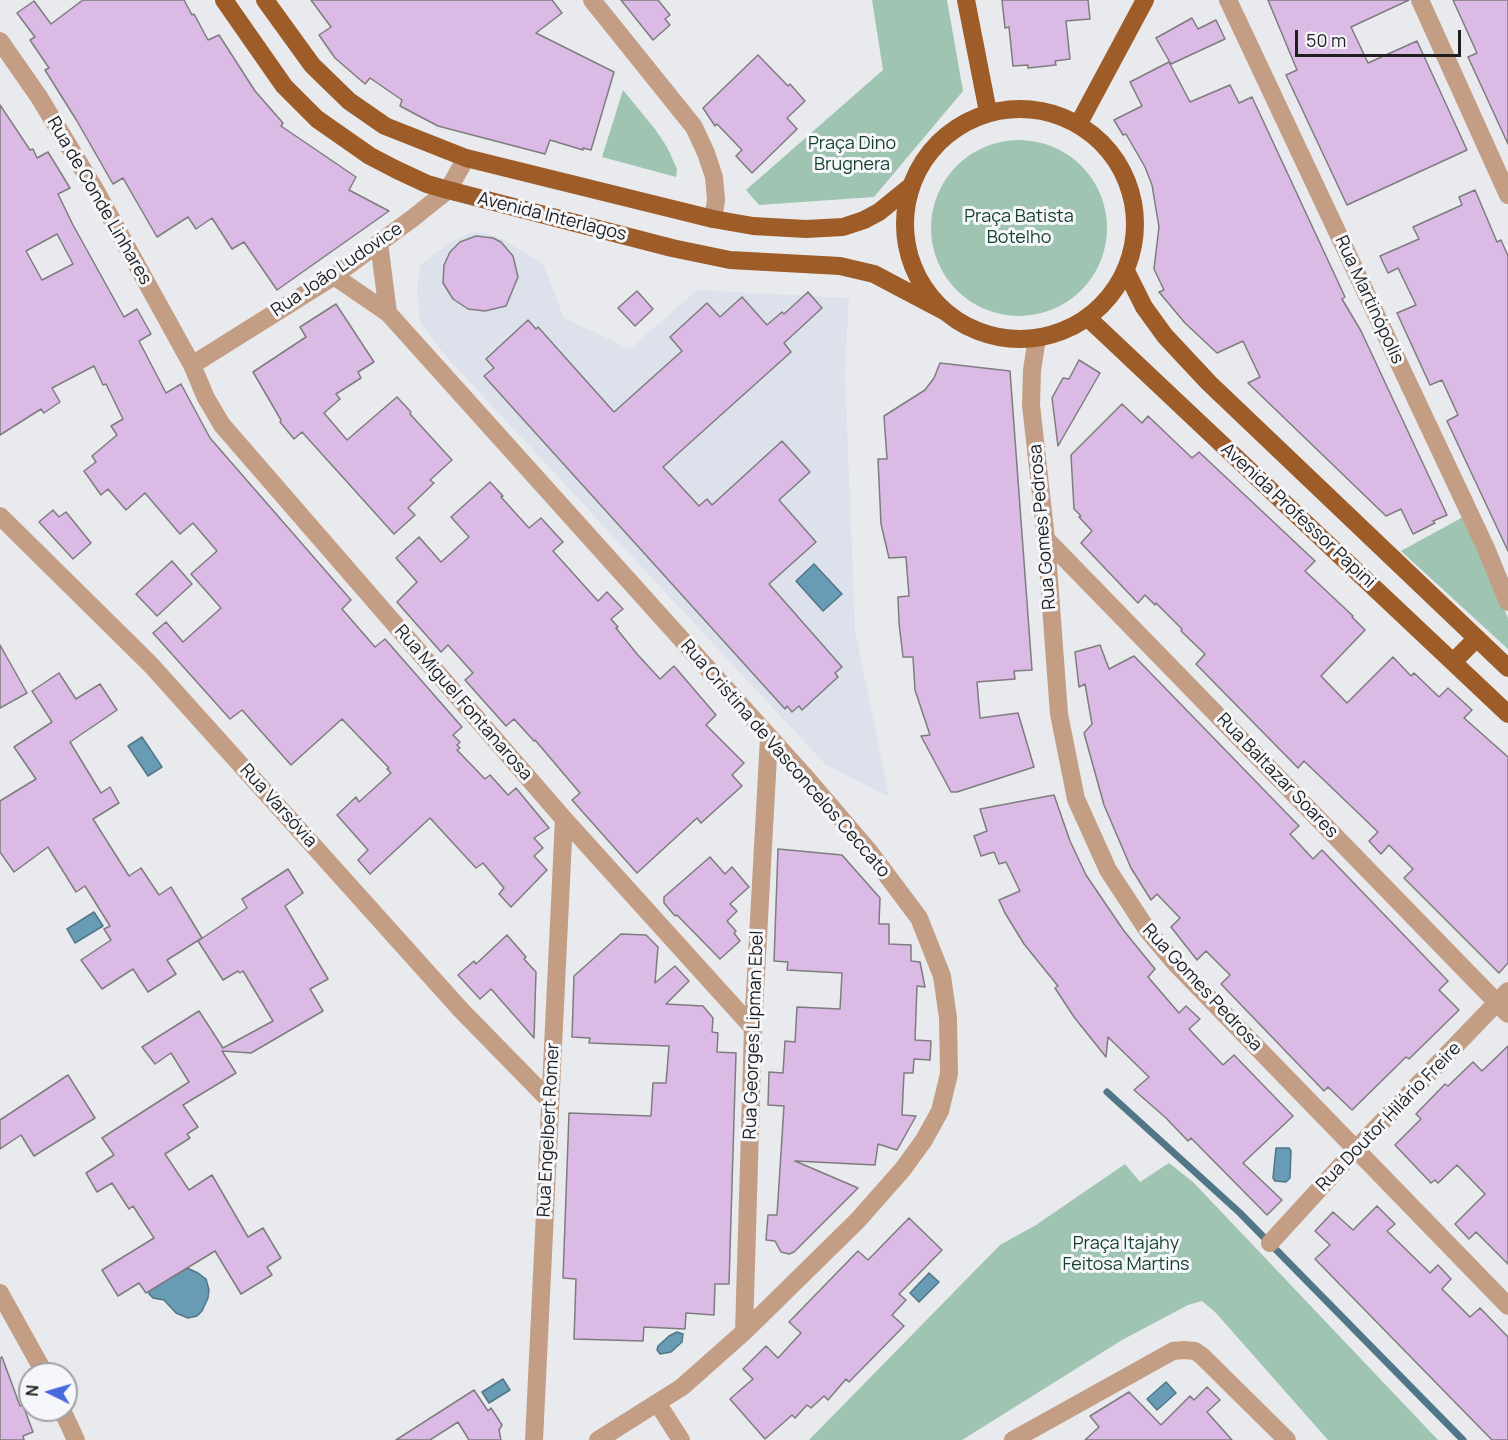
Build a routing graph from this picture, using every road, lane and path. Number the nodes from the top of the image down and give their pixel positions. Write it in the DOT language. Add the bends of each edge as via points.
graph roads {
  1 [pos="224,0"];
  2 [pos="265,0"];
  3 [pos="592,0"];
  4 [pos="966,0"];
  5 [pos="1145,0"];
  6 [pos="1228,0"];
  7 [pos="1420,0"];
  8 [pos="0,41"];
  9 [pos="988,112"];
  10 [pos="1079,123"];
  11 [pos="466,158"];
  12 [pos="911,186"];
  13 [pos="448,190"];
  14 [pos="1508,195"];
  15 [pos="714,219"];
  16 [pos="380,243"];
  17 [pos="1126,271"];
  18 [pos="334,276"];
  19 [pos="946,312"];
  20 [pos="388,313"];
  21 [pos="1088,318"];
  22 [pos="1037,339"];
  23 [pos="192,365"];
  24 [pos="0,516"];
  25 [pos="1046,539"];
  26 [pos="1508,602"];
  27 [pos="1477,638"];
  28 [pos="1453,662"];
  29 [pos="1508,668"];
  30 [pos="1508,714"];
  31 [pos="769,738"];
  32 [pos="564,819"];
  33 [pos="1504,1002"];
  34 [pos="753,1028"];
  35 [pos="550,1101"];
  36 [pos="1356,1149"];
  37 [pos="1270,1243"];
  38 [pos="0,1293"];
  39 [pos="1508,1306"];
  40 [pos="744,1332"];
  41 [pos="38,1362"];
  42 [pos="658,1404"];
  43 [pos="68,1422"];
  44 [pos="76,1440"];
  45 [pos="534,1440"];
  46 [pos="598,1440"];
  47 [pos="681,1440"];
  48 [pos="1013,1440"];
  49 [pos="1287,1440"];
  1 -- 13 [label="main road, Avenida Interlagos" via="284,87 316,119 370,156"];
  2 -- 11 [label="main road, Avenida Interlagos" via="312,64 349,101 385,126"];
  3 -- 15 [label="street" via="693,127 714,177"];
  4 -- 9 [label="main road"];
  5 -- 10 [label="main road"];
  6 -- 26 [label="street, Rua Martinópolis"];
  7 -- 14 [label="street"];
  8 -- 23 [label="street, Rua de Conde Linhares" via="96,191"];
  9 -- 10 [label="main road" via="1035,108"];
  9 -- 12 [label="main road" via="955,128 929,153"];
  10 -- 17 [label="main road" via="1111,151 1130,188 1136,230"];
  11 -- 13 [label="street, Rua João Ludovice"];
  11 -- 15 [label="main road, Avenida Interlagos"];
  12 -- 15 [label="main road, Avenida Interlagos" via="879,212 843,227 785,228"];
  12 -- 19 [label="main road" via="905,220 909,255 923,287"];
  13 -- 16 [label="street, Rua João Ludovice"];
  13 -- 19 [label="main road, Avenida Interlagos" via="730,260 840,266 874,274"];
  16 -- 18 [label="street, Rua João Ludovice"];
  16 -- 20 [label="street"];
  17 -- 21 [label="main road" via="1116,289"];
  17 -- 27 [label="main road, Avenida Professor Papini" via="1144,307 1165,336 1209,383"];
  18 -- 20 [label="street, Rua Cristina de Vasconcelos Ceccato"];
  18 -- 23 [label="street, Rua João Ludovice"];
  19 -- 22 [label="main road" via="984,333 1005,339"];
  20 -- 31 [label="street, Rua Cristina de Vasconcelos Ceccato"];
  21 -- 22 [label="main road"];
  21 -- 28 [label="main road, Avenida Professor Papini"];
  22 -- 25 [label="street, Rua Gomes Pedrosa" via="1031,405"];
  23 -- 32 [label="street, Rua Miguel Fontanarosa" via="222,425"];
  24 -- 35 [label="street, Rua Varsóvia" via="151,665 461,1010"];
  25 -- 33 [label="street, Rua Baltazar Soares"];
  25 -- 36 [label="street, Rua Gomes Pedrosa" via="1059,714 1076,799 1108,870 1148,931 1175,963"];
  27 -- 28 [label="main road"];
  27 -- 29 [label="main road, Avenida Professor Papini"];
  28 -- 30 [label="main road, Avenida Professor Papini"];
  31 -- 34 [label="street, Rua Georges Lipman Ebel"];
  31 -- 40 [label="street, Rua Cristina de Vasconcelos Ceccato" via="868,850 919,918 942,976 949,1074 940,1111 899,1174"];
  32 -- 34 [label="street, Rua Miguel Fontanarosa"];
  32 -- 35 [label="street, Rua Engelbert Romer"];
  33 -- 36 [label="street, Rua Doutor Hilário Freire"];
  34 -- 40 [label="street, Rua Georges Lipman Ebel"];
  35 -- 45 [label="street, Rua Engelbert Romer"];
  36 -- 37 [label="street, Rua Doutor Hilário Freire"];
  36 -- 39 [label="street, Rua Gomes Pedrosa"];
  38 -- 41 [label="street"];
  40 -- 42 [label="street, Rua Cristina de Vasconcelos Ceccato"];
  42 -- 46 [label="street, Rua Cristina de Vasconcelos Ceccato"];
  42 -- 47 [label="street"];
  43 -- 44 [label="street"];
  48 -- 49 [label="street" via="1173,1351 1184,1350 1202,1356"];
}
